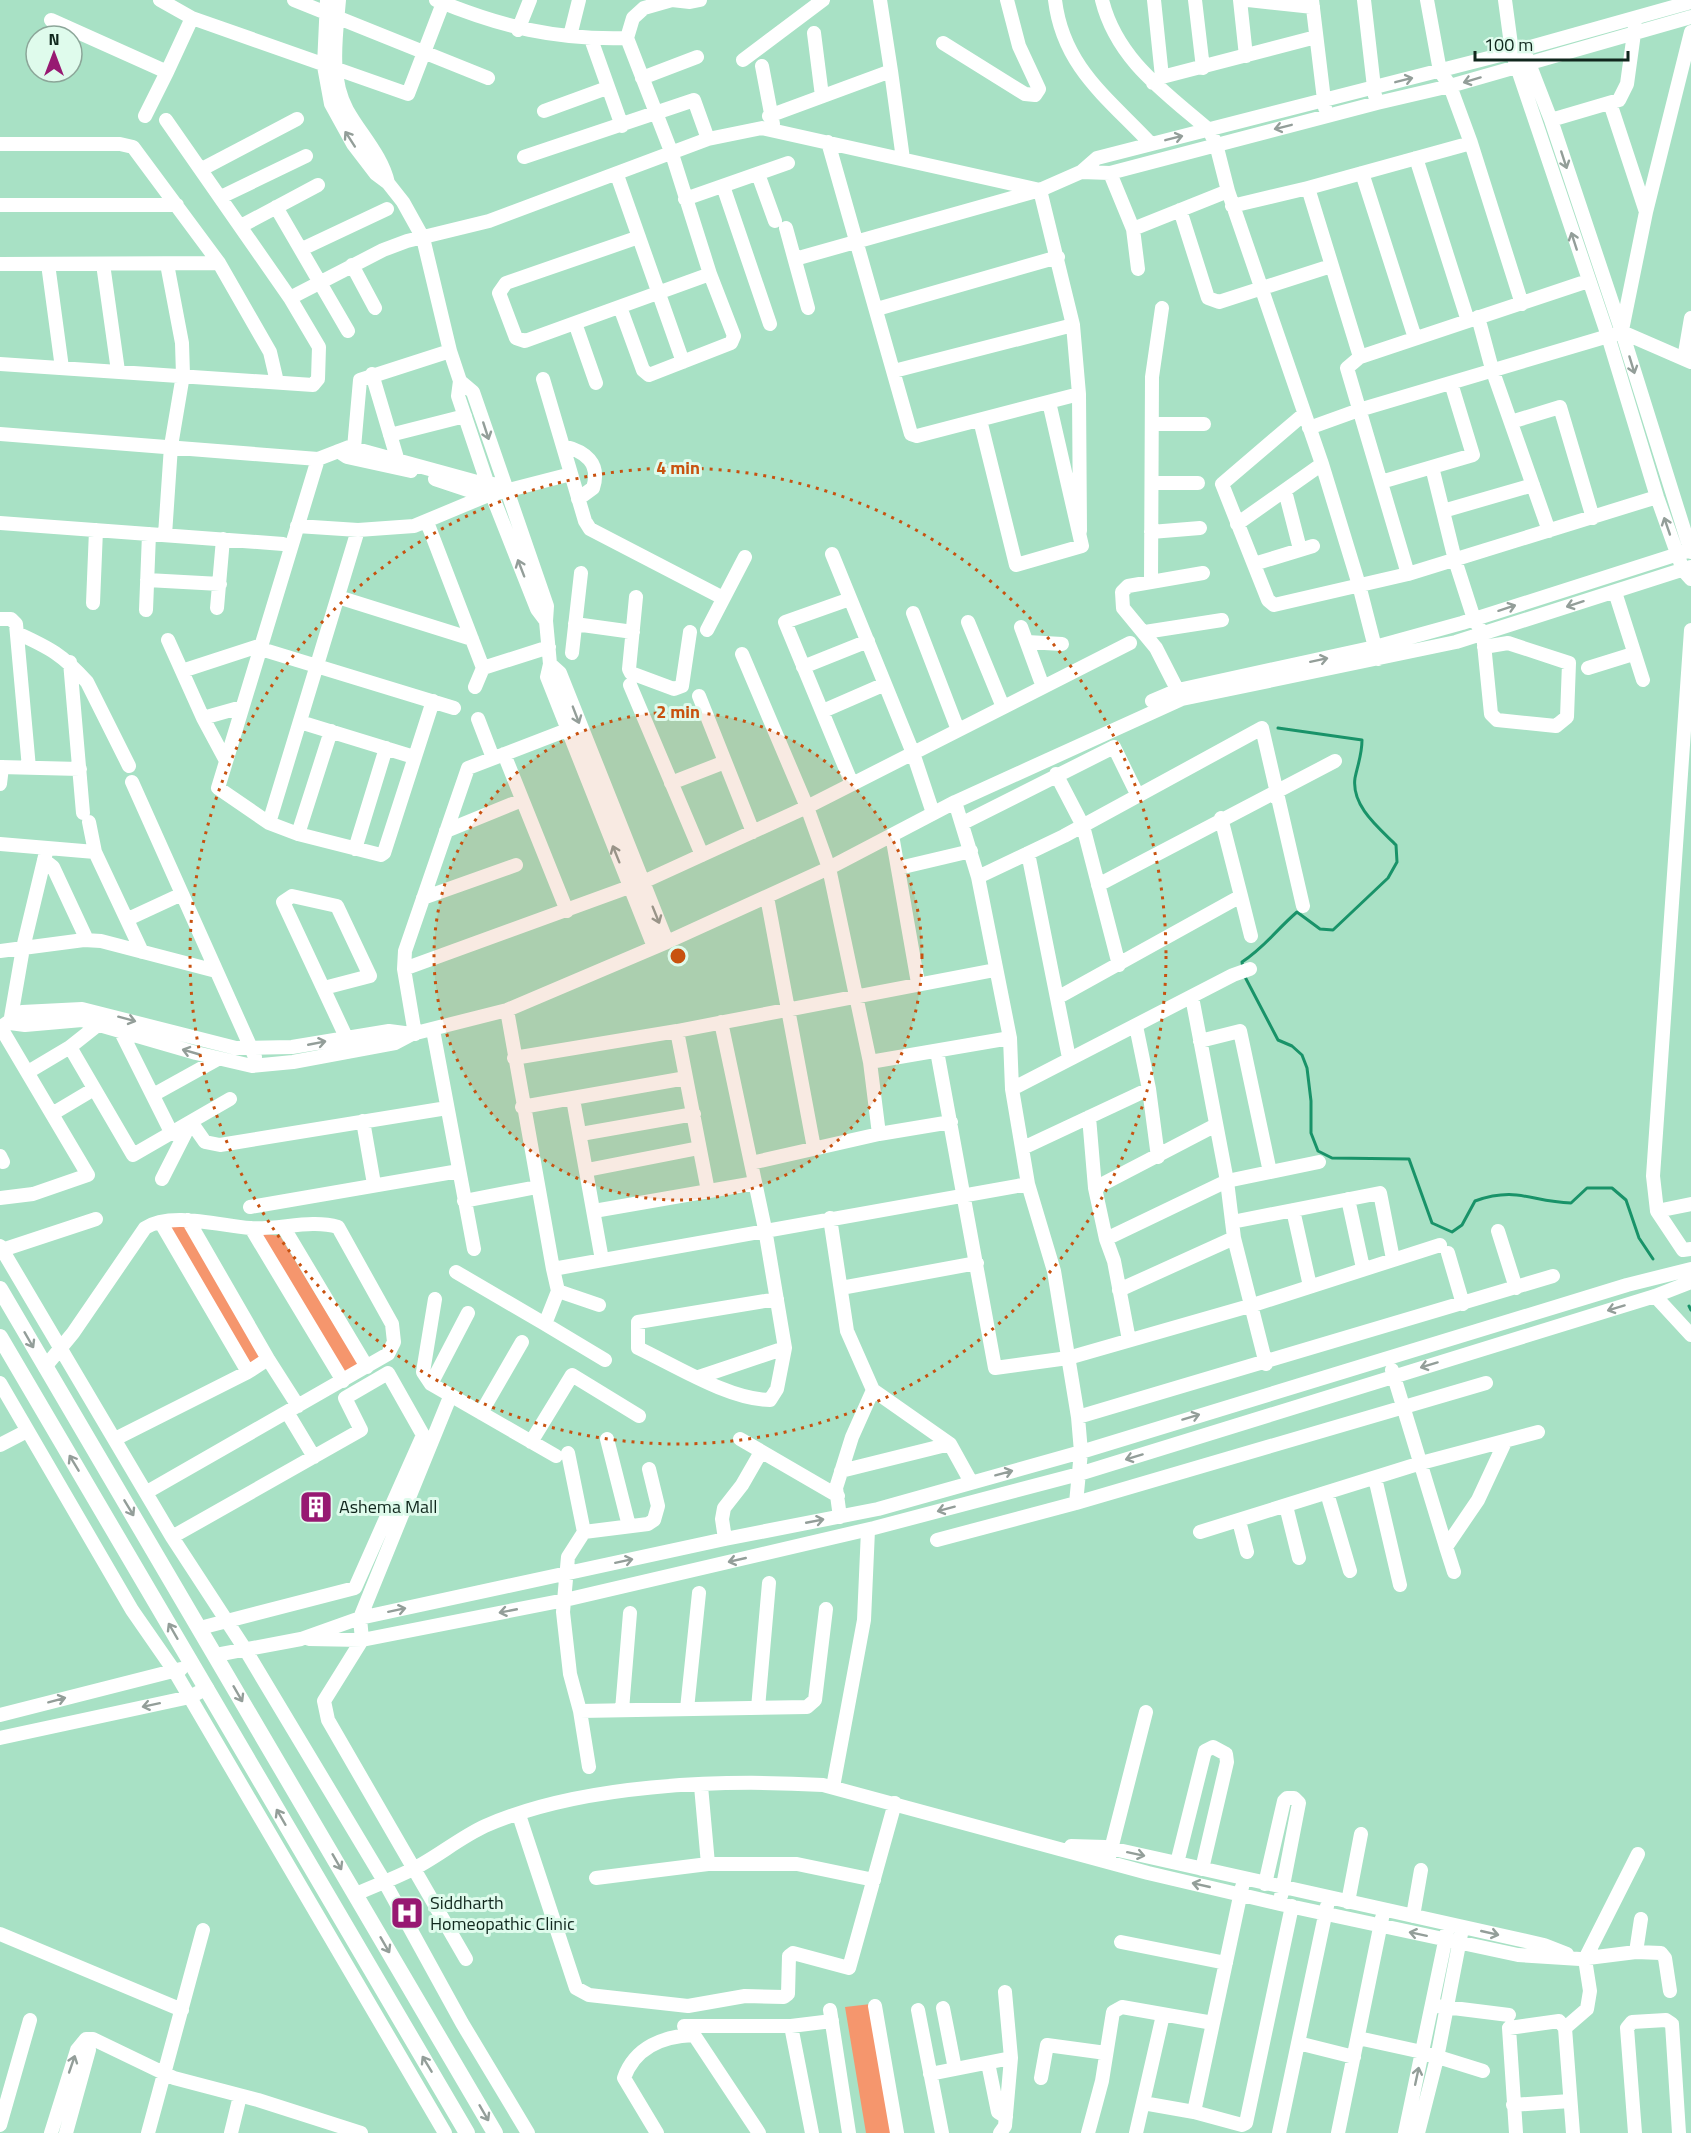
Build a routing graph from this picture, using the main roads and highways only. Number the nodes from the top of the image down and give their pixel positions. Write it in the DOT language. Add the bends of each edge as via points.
graph roads {
  1 [pos="0,1289"];
  2 [pos="0,1337"];
  3 [pos="467,2133"];
  4 [pos="495,2133"];
  1 -- 4 [label="main road, one-way"];
  3 -- 2 [label="main road, one-way"];
}
